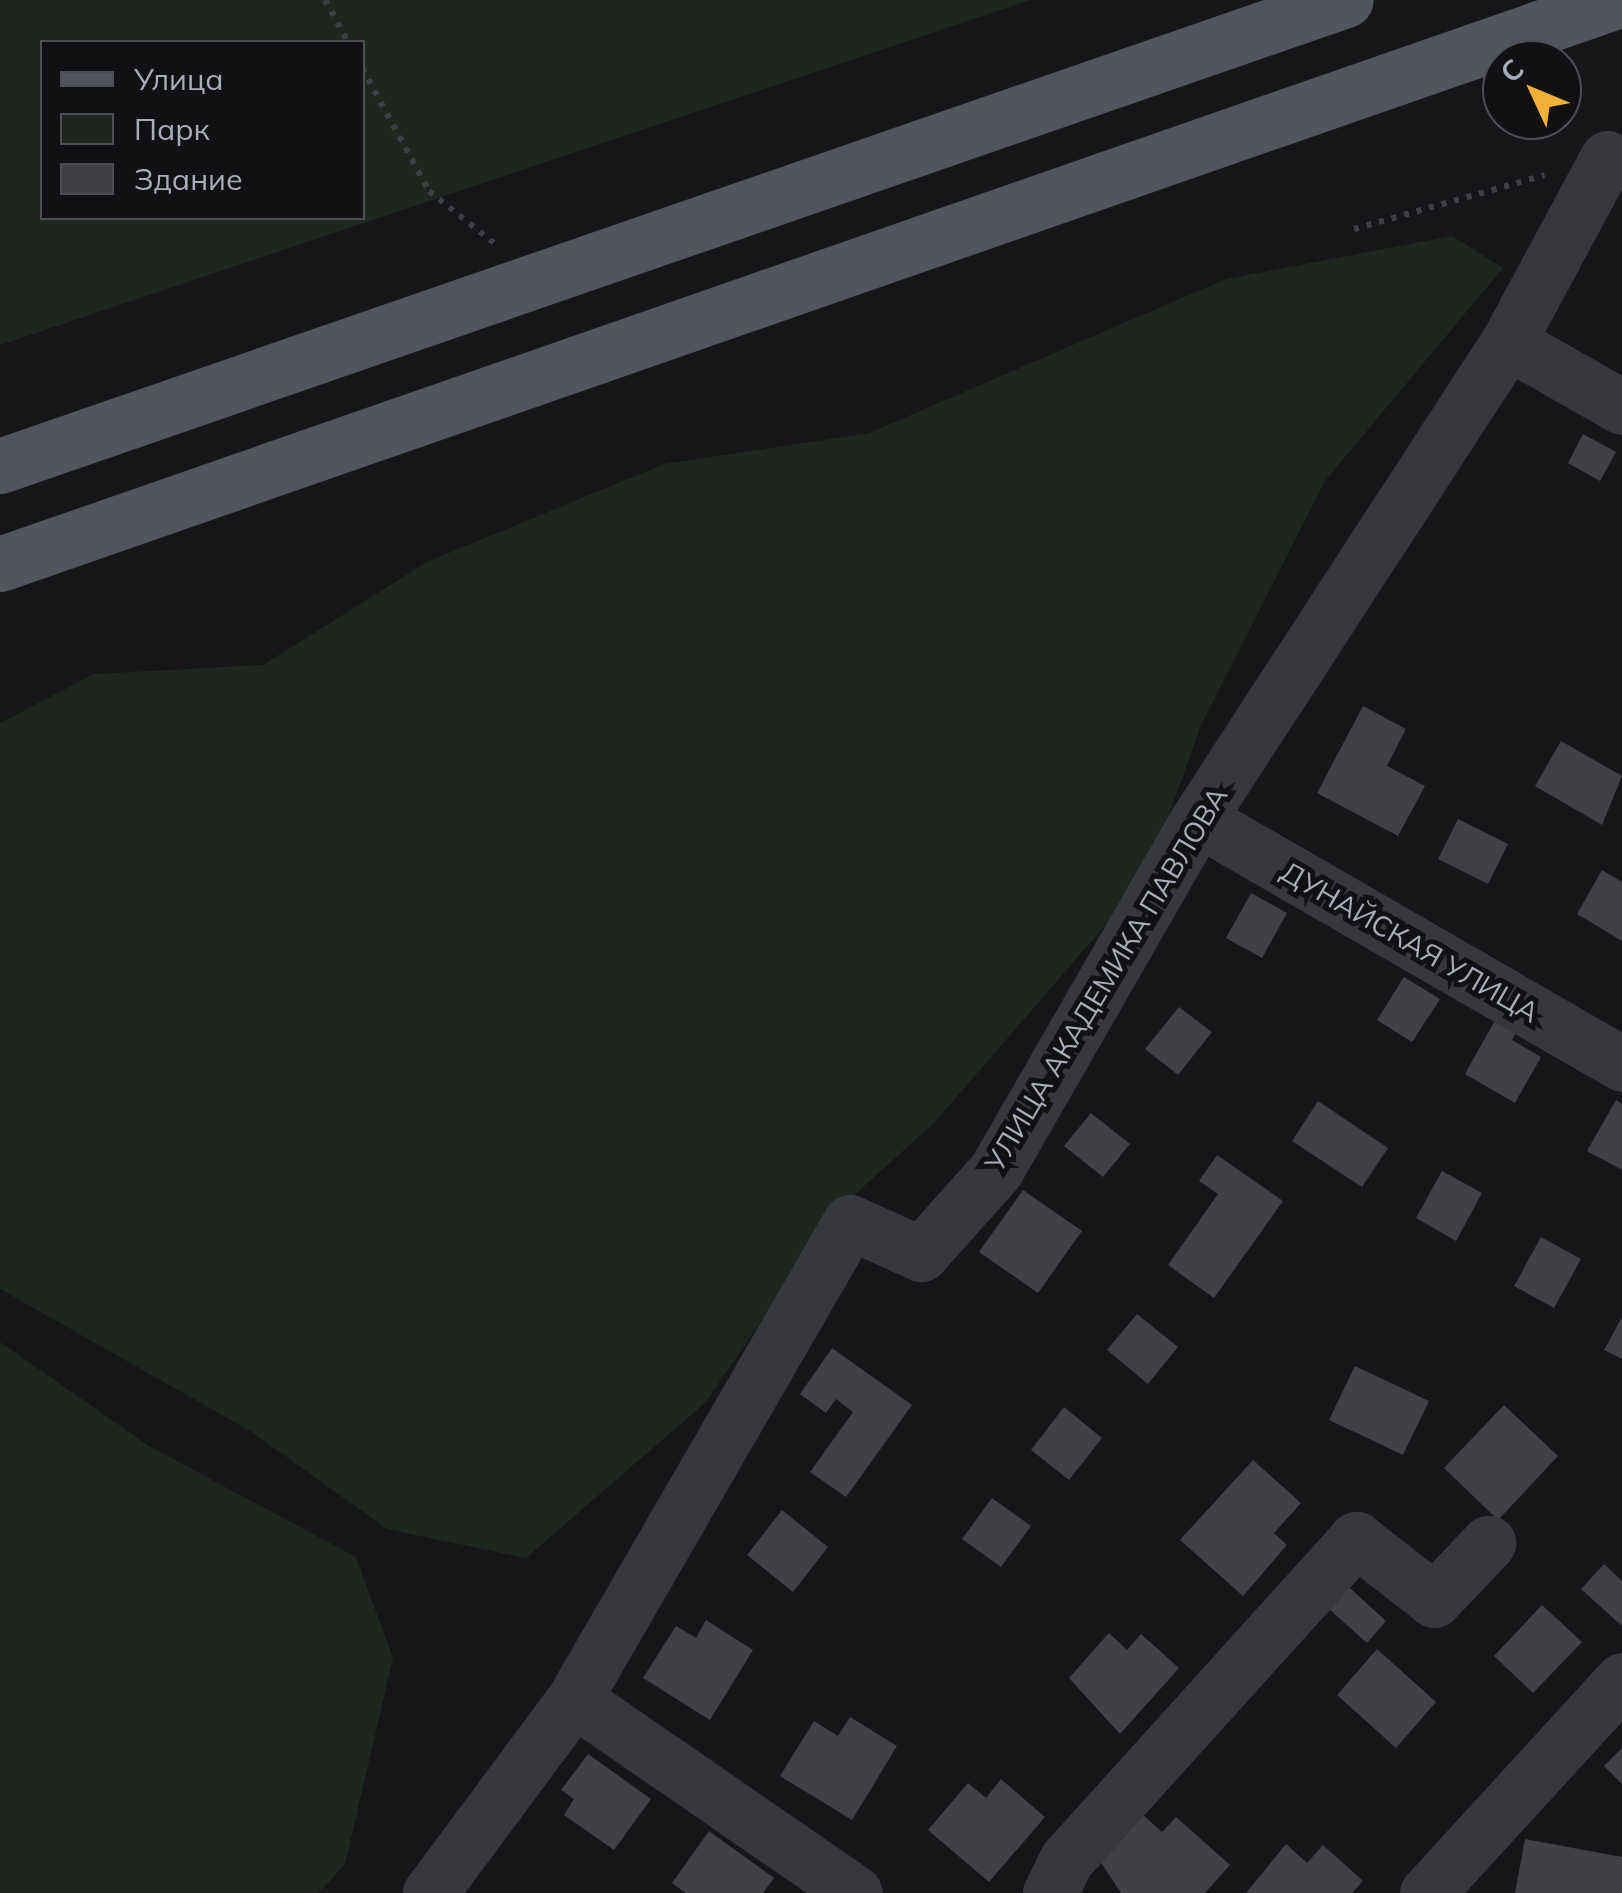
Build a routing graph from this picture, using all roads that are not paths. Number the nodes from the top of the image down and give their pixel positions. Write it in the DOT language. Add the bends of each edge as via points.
graph roads {
  1 [pos="1346,0"];
  2 [pos="1620,0"];
  3 [pos="1607,158"];
  4 [pos="1508,342"];
  5 [pos="1622,407"];
  6 [pos="0,466"];
  7 [pos="0,564"];
  8 [pos="1198,820"];
  9 [pos="1622,1064"];
  10 [pos="1488,1543"];
  11 [pos="1622,1680"];
  12 [pos="574,1700"];
  13 [pos="430,1893"];
  14 [pos="855,1893"];
  15 [pos="1050,1893"];
  16 [pos="1426,1893"];
  1 -- 6 [label="main road"];
  2 -- 7 [label="main road"];
  3 -- 4 [label="street, УЛИЦА АКАДЕМИКА ПАВЛОВА"];
  4 -- 5 [label="street"];
  4 -- 8 [label="street, УЛИЦА АКАДЕМИКА ПАВЛОВА"];
  8 -- 9 [label="street, ДУНАЙСКАЯ УЛИЦА"];
  8 -- 12 [label="street, УЛИЦА АКАДЕМИКА ПАВЛОВА" via="996,1170 922,1254 850,1222"];
  10 -- 15 [label="street" via="1434,1600 1356,1538 1066,1860"];
  11 -- 16 [label="street"];
  12 -- 13 [label="street, УЛИЦА АКАДЕМИКА ПАВЛОВА"];
  12 -- 14 [label="street"];
}
